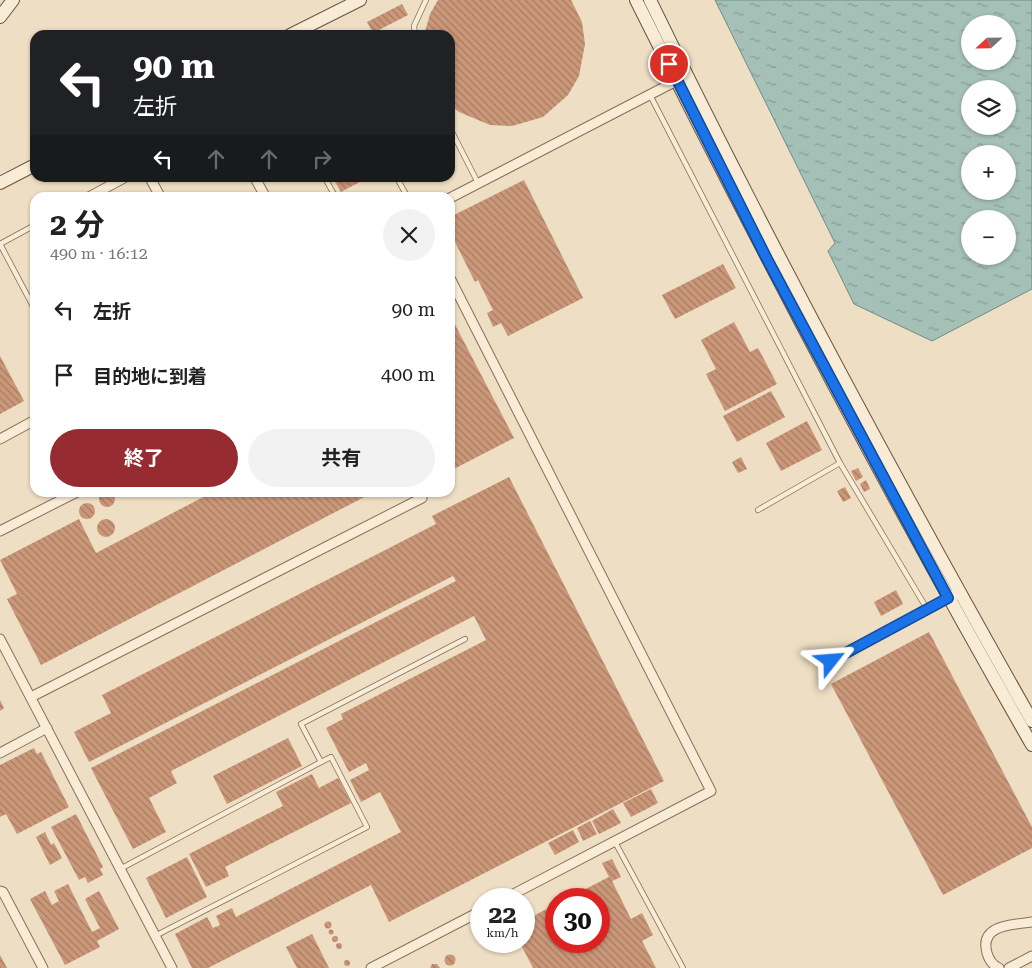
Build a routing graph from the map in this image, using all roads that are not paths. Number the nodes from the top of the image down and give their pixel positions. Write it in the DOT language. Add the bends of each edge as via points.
graph roads {
  1 [pos="13,0"];
  2 [pos="360,0"];
  3 [pos="426,0"];
  4 [pos="636,0"];
  5 [pos="650,0"];
  6 [pos="0,17"];
  7 [pos="300,30"];
  8 [pos="414,30"];
  9 [pos="683,78"];
  10 [pos="650,95"];
  11 [pos="455,138"];
  12 [pos="30,168"];
  13 [pos="117,182"];
  14 [pos="0,183"];
  15 [pos="478,183"];
  16 [pos="98,192"];
  17 [pos="455,195"];
  18 [pos="30,228"];
  19 [pos="0,244"];
  20 [pos="455,288"];
  21 [pos="30,301"];
  22 [pos="30,423"];
  23 [pos="0,439"];
  24 [pos="840,463"];
  25 [pos="67,497"];
  26 [pos="422,497"];
  27 [pos="758,510"];
  28 [pos="0,532"];
  29 [pos="954,595"];
  30 [pos="927,609"];
  31 [pos="0,639"];
  32 [pos="465,639"];
  33 [pos="831,661"];
  34 [pos="31,697"];
  35 [pos="1032,720"];
  36 [pos="47,728"];
  37 [pos="1032,745"];
  38 [pos="0,753"];
  39 [pos="321,762"];
  40 [pos="615,841"];
  41 [pos="120,869"];
  42 [pos="525,888"];
  43 [pos="0,890"];
  44 [pos="470,917"];
  45 [pos="1032,922"];
  46 [pos="155,936"];
  47 [pos="1032,956"];
  48 [pos="42,968"];
  49 [pos="172,968"];
  50 [pos="371,968"];
  51 [pos="683,968"];
  52 [pos="999,968"];
  53 [pos="1009,968"];
  1 -- 6 [label="street"];
  2 -- 7 [label="street"];
  3 -- 8 [label="lane"];
  4 -- 9 [label="street"];
  5 -- 9 [label="street"];
  9 -- 10 [label="street"];
  9 -- 29 [label="street" via="767,259"];
  10 -- 15 [label="street"];
  10 -- 24 [label="lane"];
  11 -- 15 [label="lane"];
  12 -- 14 [label="street"];
  13 -- 16 [label="street"];
  15 -- 17 [label="street"];
  18 -- 19 [label="lane"];
  19 -- 21 [label="lane"];
  20 -- 40 [label="street" via="711,791"];
  22 -- 23 [label="street"];
  24 -- 27 [label="lane"];
  24 -- 30 [label="lane"];
  25 -- 28 [label="street"];
  26 -- 34 [label="street"];
  29 -- 30 [label="street"];
  29 -- 35 [label="street"];
  29 -- 37 [label="street"];
  30 -- 33 [label="street"];
  31 -- 34 [label="street"];
  32 -- 39 [label="lane" via="301,724"];
  34 -- 36 [label="street"];
  36 -- 38 [label="street"];
  36 -- 41 [label="street"];
  39 -- 41 [label="lane"];
  39 -- 46 [label="lane" via="331,757 367,827"];
  40 -- 42 [label="street"];
  40 -- 51 [label="lane"];
  41 -- 46 [label="street"];
  43 -- 48 [label="street"];
  44 -- 50 [label="street"];
  45 -- 52 [label="street" via="998,927 990,932 985,941 986,950 990,961"];
  46 -- 49 [label="street"];
  47 -- 53 [label="street"];
}
